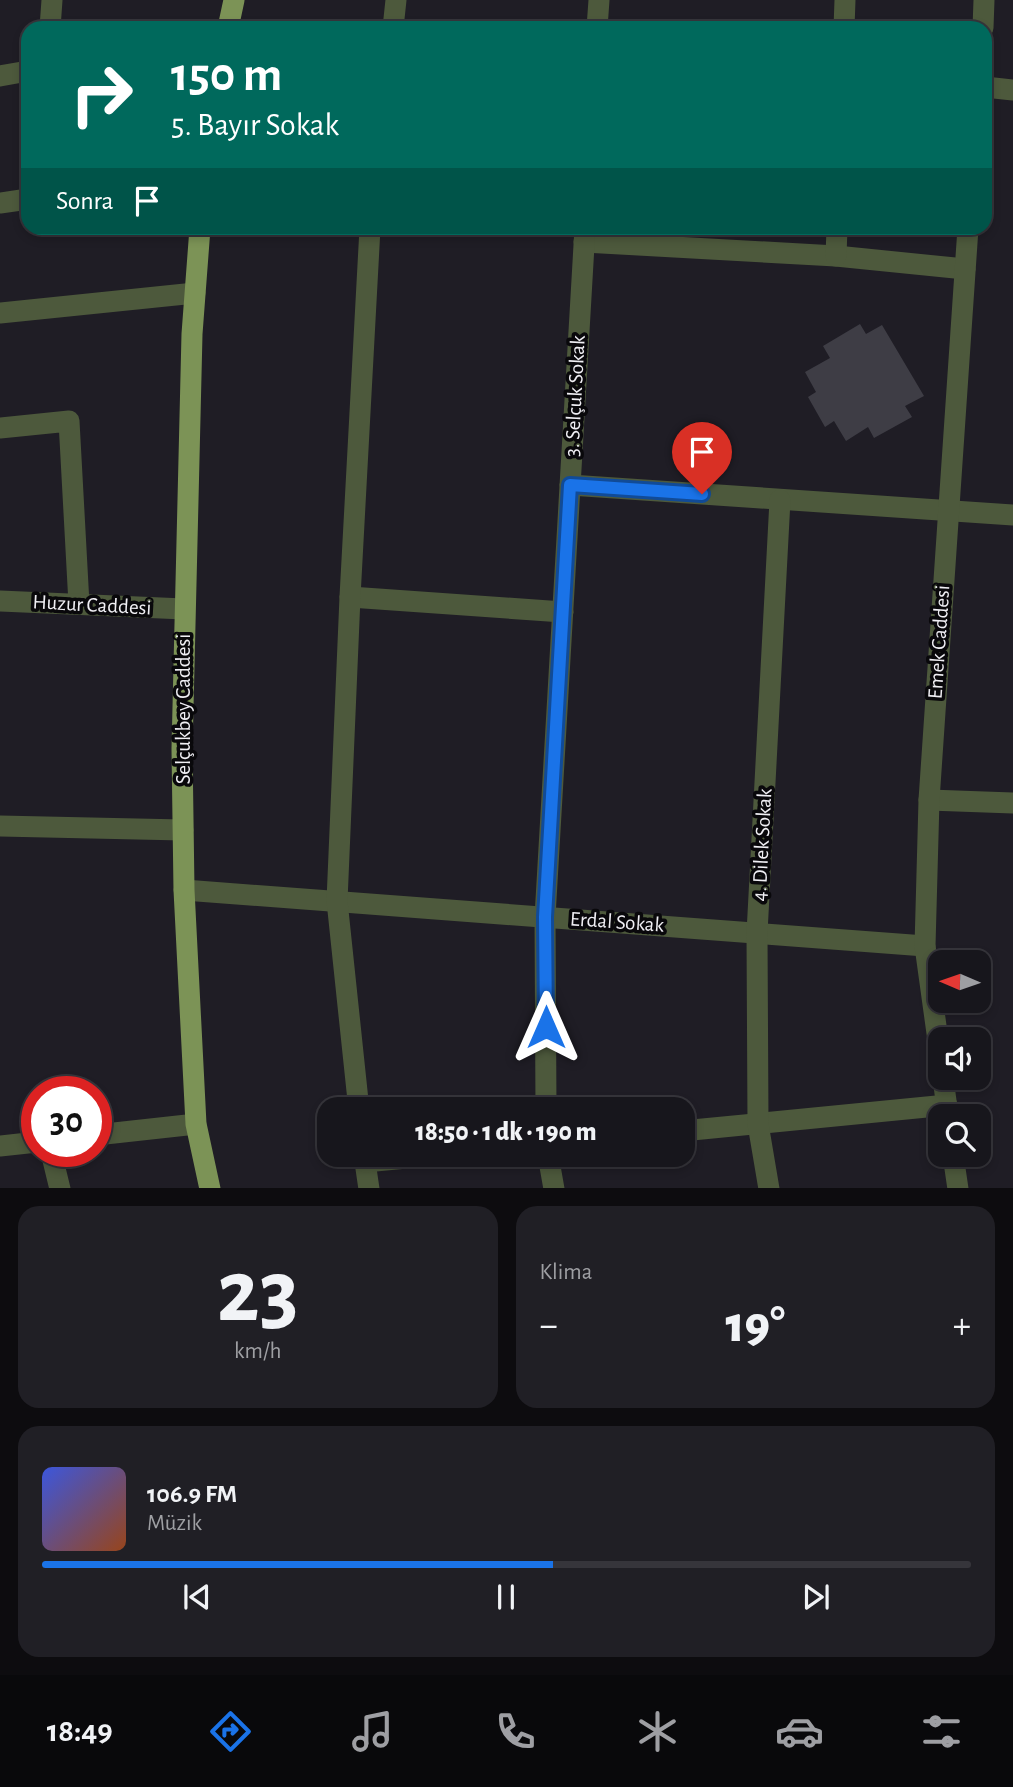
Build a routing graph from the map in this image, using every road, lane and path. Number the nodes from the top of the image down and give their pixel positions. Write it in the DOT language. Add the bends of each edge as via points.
graph roads {
  1 [pos="52,0"];
  2 [pos="234,0"];
  3 [pos="396,0"];
  4 [pos="599,0"];
  5 [pos="845,0"];
  6 [pos="984,0"];
  7 [pos="50,21"];
  8 [pos="230,21"];
  9 [pos="394,21"];
  10 [pos="598,21"];
  11 [pos="844,21"];
  12 [pos="982,21"];
  13 [pos="21,72"];
  14 [pos="0,76"];
  15 [pos="992,88"];
  16 [pos="1013,90"];
  17 [pos="21,201"];
  18 [pos="0,203"];
  19 [pos="199,235"];
  20 [pos="370,235"];
  21 [pos="584,235"];
  22 [pos="837,235"];
  23 [pos="967,235"];
  24 [pos="836,256"];
  25 [pos="965,269"];
  26 [pos="195,293"];
  27 [pos="0,313"];
  28 [pos="0,428"];
  29 [pos="570,485"];
  30 [pos="780,500"];
  31 [pos="947,512"];
  32 [pos="1013,515"];
  33 [pos="349,597"];
  34 [pos="0,601"];
  35 [pos="79,604"];
  36 [pos="184,609"];
  37 [pos="563,612"];
  38 [pos="929,800"];
  39 [pos="1013,803"];
  40 [pos="0,826"];
  41 [pos="183,830"];
  42 [pos="184,890"];
  43 [pos="337,901"];
  44 [pos="545,917"];
  45 [pos="757,933"];
  46 [pos="925,946"];
  47 [pos="936,1027"];
  48 [pos="358,1097"];
  49 [pos="546,1097"];
  50 [pos="928,1112"];
  51 [pos="196,1124"];
  52 [pos="758,1124"];
  53 [pos="695,1130"];
  54 [pos="112,1133"];
  55 [pos="21,1144"];
  56 [pos="0,1146"];
  57 [pos="55,1167"];
  58 [pos="365,1167"];
  59 [pos="550,1167"];
  60 [pos="955,1167"];
  61 [pos="60,1188"];
  62 [pos="210,1188"];
  63 [pos="369,1188"];
  64 [pos="554,1188"];
  65 [pos="769,1188"];
  66 [pos="958,1188"];
  1 -- 7 [label="street"];
  2 -- 8 [label="main road"];
  3 -- 9 [label="street"];
  4 -- 10 [label="street"];
  5 -- 11 [label="street"];
  6 -- 12 [label="street"];
  13 -- 14 [label="street"];
  15 -- 16 [label="street"];
  17 -- 18 [label="street"];
  19 -- 26 [label="main road, Selçukbey Caddesi"];
  20 -- 33 [label="street"];
  21 -- 24 [label="street"];
  21 -- 29 [label="street, 3. Selçuk Sokak"];
  22 -- 24 [label="street"];
  23 -- 25 [label="street, Emek Caddesi"];
  24 -- 25 [label="street"];
  25 -- 31 [label="street, Emek Caddesi"];
  26 -- 27 [label="street"];
  26 -- 36 [label="main road, Selçukbey Caddesi"];
  28 -- 35 [label="street" via="69,421"];
  29 -- 30 [label="street"];
  29 -- 37 [label="street, 3. Selçuk Sokak"];
  30 -- 31 [label="street"];
  30 -- 45 [label="street, 4. Dilek Sokak"];
  31 -- 32 [label="street"];
  31 -- 38 [label="street, Emek Caddesi"];
  33 -- 37 [label="street"];
  33 -- 43 [label="street"];
  34 -- 35 [label="street, Huzur Caddesi"];
  35 -- 36 [label="street, Huzur Caddesi"];
  36 -- 41 [label="main road, Selçukbey Caddesi"];
  37 -- 44 [label="street, 3. Selçuk Sokak"];
  38 -- 39 [label="street"];
  38 -- 46 [label="street, Emek Caddesi"];
  40 -- 41 [label="street"];
  41 -- 42 [label="main road, Selçukbey Caddesi"];
  42 -- 43 [label="street, Erdal Sokak"];
  42 -- 51 [label="main road, Selçukbey Caddesi"];
  43 -- 44 [label="street, Erdal Sokak"];
  43 -- 48 [label="street"];
  44 -- 45 [label="street, Erdal Sokak"];
  44 -- 49 [label="street, 3. Selçuk Sokak"];
  45 -- 46 [label="street, Erdal Sokak"];
  45 -- 52 [label="street, 4. Dilek Sokak"];
  46 -- 47 [label="street, Emek Caddesi"];
  50 -- 52 [label="street"];
  51 -- 54 [label="street"];
  51 -- 62 [label="main road, Selçukbey Caddesi"];
  52 -- 53 [label="street"];
  52 -- 65 [label="street, 4. Dilek Sokak"];
  55 -- 56 [label="street"];
  57 -- 61 [label="street"];
  58 -- 63 [label="street"];
  59 -- 64 [label="street"];
  60 -- 66 [label="street"];
}
